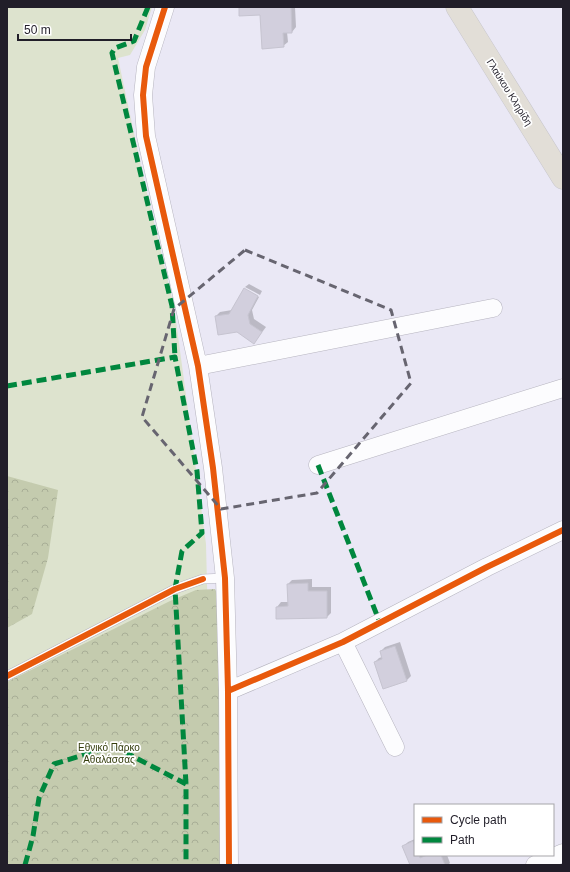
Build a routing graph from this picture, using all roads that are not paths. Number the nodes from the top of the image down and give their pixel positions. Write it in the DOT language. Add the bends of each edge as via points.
graph roads {
  1 [pos="165,7"];
  2 [pos="457,7"];
  3 [pos="563,178"];
  4 [pos="492,308"];
  5 [pos="198,366"];
  6 [pos="563,388"];
  7 [pos="318,465"];
  8 [pos="563,530"];
  9 [pos="225,578"];
  10 [pos="342,642"];
  11 [pos="7,676"];
  12 [pos="228,691"];
  13 [pos="395,747"];
  14 [pos="563,853"];
  15 [pos="229,865"];
  16 [pos="535,865"];
  1 -- 5 [label="street" via="146,67 143,95 146,136"];
  2 -- 3 [label="main road, Γλαύκου Κληρίδη"];
  4 -- 5 [label="street"];
  5 -- 9 [label="street"];
  6 -- 7 [label="street"];
  8 -- 10 [label="street"];
  9 -- 11 [label="lane" via="203,579 175,589"];
  9 -- 12 [label="street"];
  10 -- 12 [label="street"];
  10 -- 13 [label="street"];
  12 -- 15 [label="street"];
  14 -- 16 [label="street"];
}
